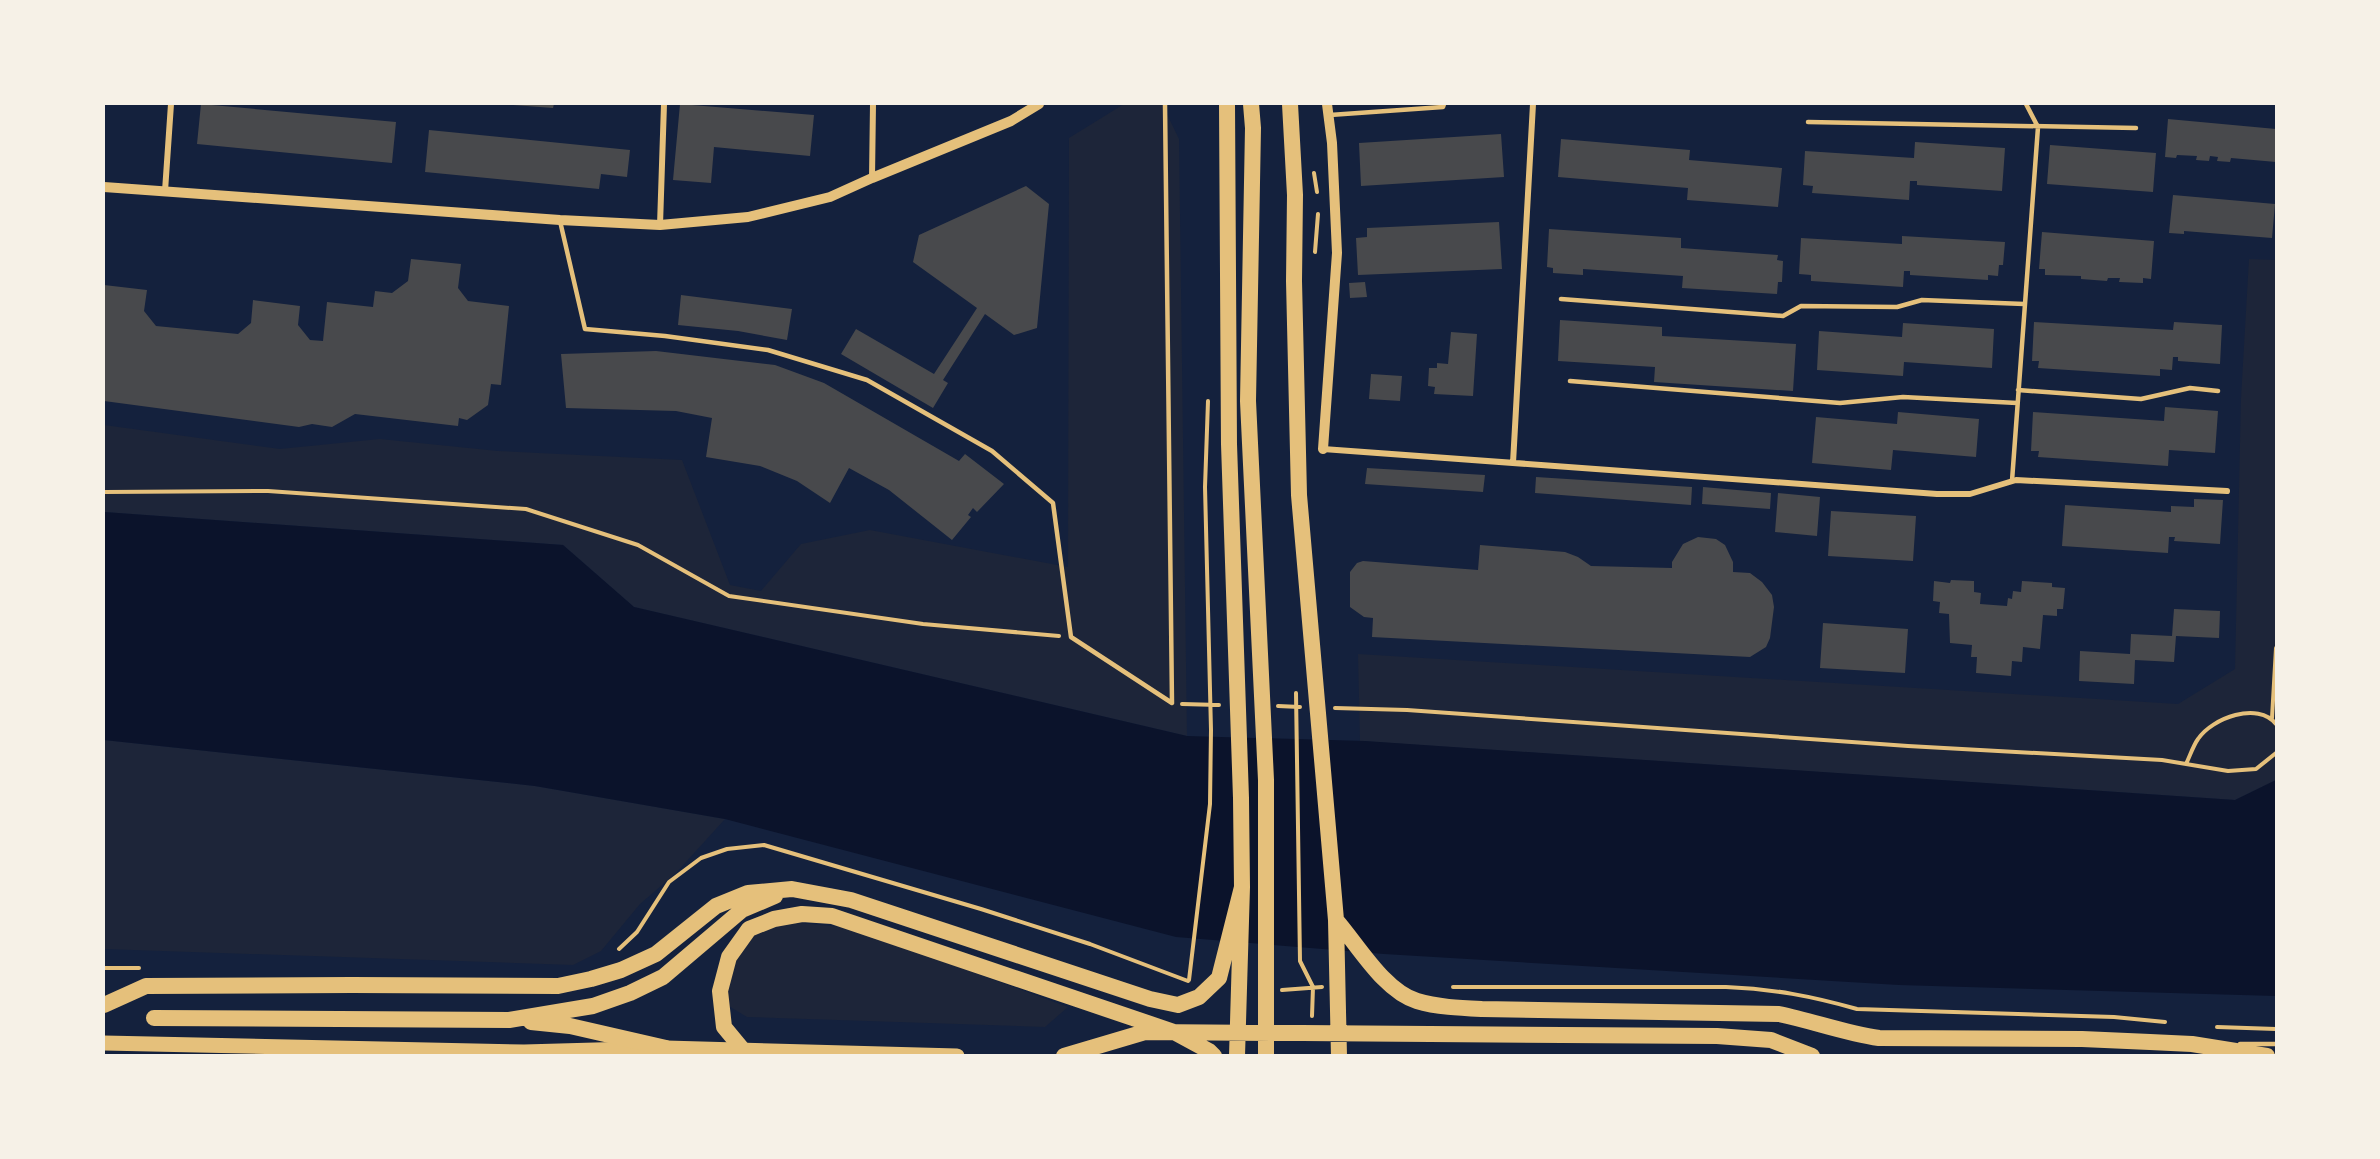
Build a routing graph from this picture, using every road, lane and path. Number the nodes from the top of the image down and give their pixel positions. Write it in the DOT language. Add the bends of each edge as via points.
graph roads {
  1 [pos="171,104"];
  2 [pos="664,104"];
  3 [pos="873,104"];
  4 [pos="1040,104"];
  5 [pos="1165,104"];
  6 [pos="1227,104"];
  7 [pos="1251,104"];
  8 [pos="1290,104"];
  9 [pos="1444,104"];
  10 [pos="1533,104"];
  11 [pos="2026,104"];
  12 [pos="1328,109"];
  13 [pos="1808,122"];
  14 [pos="2038,127"];
  15 [pos="1253,128"];
  16 [pos="2136,128"];
  17 [pos="872,178"];
  18 [pos="104,187"];
  19 [pos="165,191"];
  20 [pos="1228,209"];
  21 [pos="560,220"];
  22 [pos="660,225"];
  23 [pos="1561,299"];
  24 [pos="2024,304"];
  25 [pos="1570,381"];
  26 [pos="2018,390"];
  27 [pos="2218,391"];
  28 [pos="1209,392"];
  29 [pos="2017,403"];
  30 [pos="1323,449"];
  31 [pos="1513,463"];
  32 [pos="2012,481"];
  33 [pos="2227,491"];
  34 [pos="104,492"];
  35 [pos="1071,637"];
  36 [pos="2277,648"];
  37 [pos="1172,703"];
  38 [pos="1231,705"];
  39 [pos="1266,706"];
  40 [pos="1302,707"];
  41 [pos="1325,707"];
  42 [pos="2272,718"];
  43 [pos="2277,724"];
  44 [pos="2277,753"];
  45 [pos="2186,764"];
  46 [pos="1242,887"];
  47 [pos="792,889"];
  48 [pos="981,909"];
  49 [pos="1336,920"];
  50 [pos="612,956"];
  51 [pos="1300,961"];
  52 [pos="104,968"];
  53 [pos="139,968"];
  54 [pos="1588,987"];
  55 [pos="1190,992"];
  56 [pos="104,1005"];
  57 [pos="154,1018"];
  58 [pos="508,1020"];
  59 [pos="1312,1021"];
  60 [pos="2170,1023"];
  61 [pos="2214,1027"];
  62 [pos="2277,1029"];
  63 [pos="104,1043"];
  64 [pos="2192,1044"];
  65 [pos="2277,1044"];
  66 [pos="666,1048"];
  67 [pos="748,1056"];
  68 [pos="957,1056"];
  69 [pos="1064,1056"];
  70 [pos="1214,1056"];
  71 [pos="1237,1056"];
  72 [pos="1266,1056"];
  73 [pos="1339,1056"];
  74 [pos="1812,1056"];
  75 [pos="2267,1056"];
  1 -- 19 [label="street"];
  2 -- 22 [label="street"];
  3 -- 17 [label="street"];
  4 -- 17 [label="street" via="1011,121"];
  5 -- 37 [label="lane"];
  6 -- 20 [label="highway"];
  7 -- 15 [label="highway"];
  8 -- 49 [label="highway" via="1299,495"];
  9 -- 12 [label="lane"];
  10 -- 31 [label="street"];
  11 -- 14 [label="lane"];
  12 -- 30 [label="street" via="1337,253"];
  13 -- 14 [label="lane"];
  14 -- 16 [label="lane"];
  14 -- 24 [label="lane"];
  15 -- 20 [label="highway"];
  15 -- 72 [label="highway" via="1248,401 1266,780"];
  17 -- 22 [label="street" via="830,197 748,217"];
  18 -- 19 [label="street"];
  19 -- 21 [label="street"];
  20 -- 46 [label="highway" via="1229,444"];
  21 -- 22 [label="street"];
  21 -- 35 [label="lane" via="585,329 768,351 867,380 992,451 1053,503"];
  23 -- 24 [label="lane" via="1783,316 1801,306 1897,307 1922,300"];
  24 -- 26 [label="lane"];
  25 -- 29 [label="lane" via="1840,403 1903,397"];
  26 -- 27 [label="lane" via="2141,399 2190,388"];
  26 -- 29 [label="lane"];
  28 -- 55 [label="path" via="1205,488 1210,804"];
  29 -- 32 [label="lane"];
  30 -- 31 [label="street"];
  31 -- 32 [label="street" via="1937,494 1970,494"];
  32 -- 33 [label="street"];
  34 -- 35 [label="path" via="268,491 526,509 638,545 729,596 923,624"];
  35 -- 37 [label="lane"];
  36 -- 42 [label="path"];
  37 -- 38 [label="path"];
  39 -- 40 [label="path"];
  41 -- 45 [label="path" via="1419,710"];
  42 -- 43 [label="path"];
  42 -- 45 [label="path" via="2246,712 2220,721 2199,737"];
  44 -- 45 [label="path" via="2256,769 2228,771"];
  46 -- 47 [label="highway" via="1219,978 1199,997 1178,1005 851,900"];
  46 -- 71 [label="highway"];
  47 -- 56 [label="highway" via="748,894 716,906 656,954 621,970 558,986 146,986"];
  47 -- 58 [label="highway" via="742,910 663,977 630,993 593,1006"];
  48 -- 50 [label="path" via="764,845 727,849 701,858 669,882 638,932"];
  49 -- 64 [label="highway" via="1398,992 1416,1001 1443,1006 1779,1014 1818,1022 1849,1034 1879,1038"];
  49 -- 73 [label="highway"];
  51 -- 59 [label="path" via="1313,987"];
  52 -- 53 [label="path"];
  54 -- 60 [label="path" via="1772,989 1857,1009 2114,1017"];
  57 -- 58 [label="highway"];
  58 -- 66 [label="highway" via="570,1026"];
  61 -- 62 [label="path"];
  63 -- 66 [label="main road" via="524,1052"];
  64 -- 65 [label="lane"];
  64 -- 75 [label="highway"];
  66 -- 68 [label="main road"];
  67 -- 70 [label="highway" via="724,1027 720,991 729,957 749,929 802,914 832,916 1174,1032"];
  69 -- 74 [label="highway" via="1146,1032 1718,1036 1771,1040"];
}
